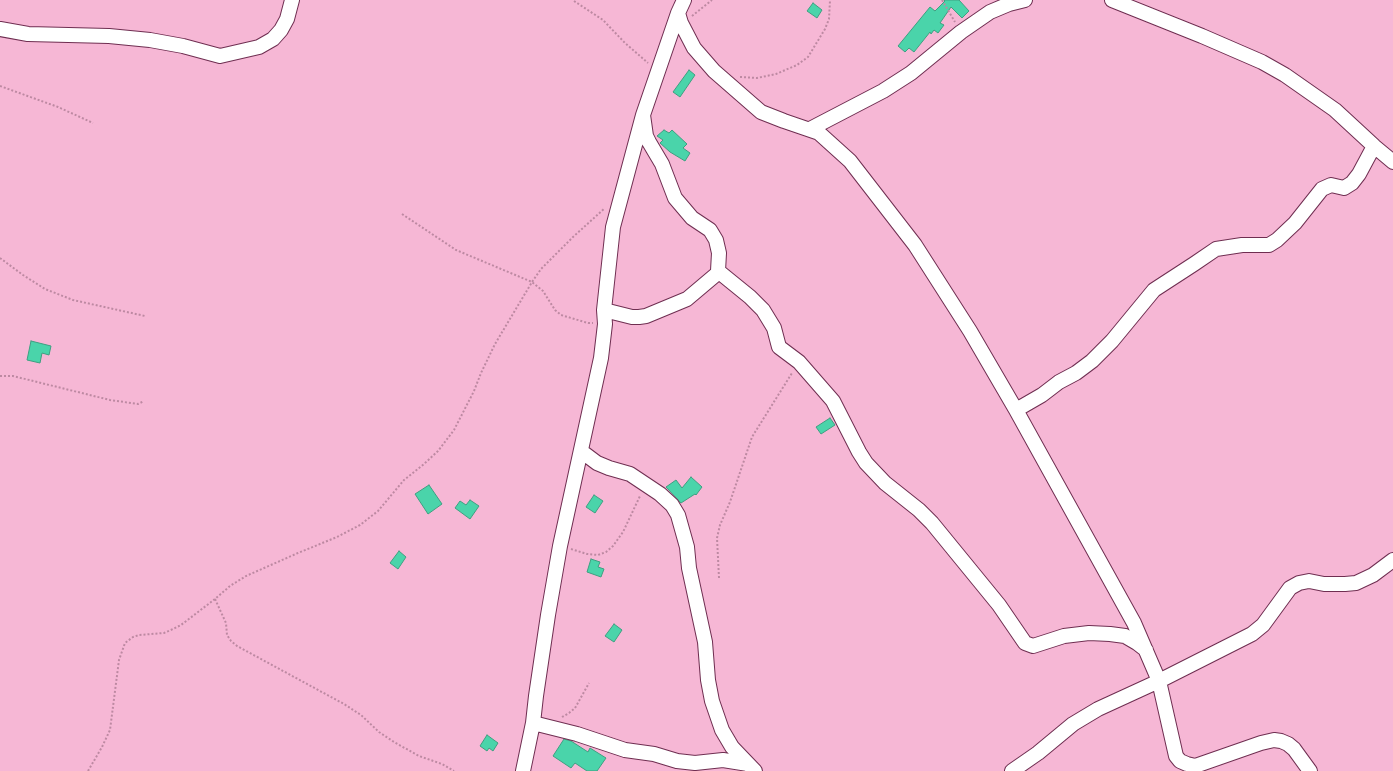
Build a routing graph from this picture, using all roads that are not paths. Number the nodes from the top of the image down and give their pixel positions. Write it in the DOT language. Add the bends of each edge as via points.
graph roads {
  1 [pos="292,0"];
  2 [pos="1025,0"];
  3 [pos="1112,0"];
  4 [pos="681,12"];
  5 [pos="0,29"];
  6 [pos="643,115"];
  7 [pos="810,129"];
  8 [pos="1374,146"];
  9 [pos="1393,162"];
  10 [pos="719,272"];
  11 [pos="604,317"];
  12 [pos="1016,410"];
  13 [pos="581,451"];
  14 [pos="1393,560"];
  15 [pos="1134,623"];
  16 [pos="1125,636"];
  17 [pos="1146,650"];
  18 [pos="1158,681"];
  19 [pos="533,724"];
  20 [pos="718,766"];
  21 [pos="752,767"];
  22 [pos="524,771"];
  23 [pos="1012,771"];
  24 [pos="1310,771"];
  1 -- 5 [label="street" via="287,20 273,39 259,48 220,56 150,40 28,34"];
  2 -- 7 [label="street" via="990,12 888,88"];
  3 -- 8 [label="street" via="1202,36 1286,75 1335,110"];
  4 -- 6 [label="street"];
  4 -- 7 [label="street" via="694,48 714,71 753,106 767,115"];
  6 -- 10 [label="street" via="648,142 662,164 675,198 692,218 710,230 716,240"];
  6 -- 11 [label="street" via="613,227"];
  7 -- 12 [label="street" via="819,133 850,161 915,245 970,331"];
  8 -- 9 [label="street"];
  8 -- 12 [label="street" via="1352,183 1344,188 1331,185 1322,189 1295,223 1277,240 1269,245 1242,245 1216,249 1188,267 1154,290 1092,361 1036,400"];
  10 -- 11 [label="street" via="687,299 646,316"];
  10 -- 16 [label="street" via="763,310 774,328 779,347 799,362 834,400 866,463 932,524 998,605 1025,643 1033,646 1064,636 1089,633"];
  11 -- 13 [label="street" via="601,358"];
  12 -- 15 [label="street"];
  13 -- 19 [label="street" via="560,546"];
  13 -- 21 [label="street" via="609,468 630,474 672,505 687,547 705,642 712,701 722,730 732,747"];
  14 -- 18 [label="street" via="1373,575 1356,582 1324,584 1309,581 1294,585 1252,634"];
  15 -- 16 [label="street"];
  15 -- 17 [label="street"];
  16 -- 17 [label="street"];
  17 -- 18 [label="street"];
  18 -- 23 [label="street" via="1098,709 1073,724"];
  18 -- 24 [label="street" via="1176,756 1180,760 1195,766 1274,740 1288,744 1294,749"];
  19 -- 20 [label="street" via="577,734 625,750 654,754 677,761"];
  19 -- 22 [label="street"];
  20 -- 21 [label="street" via="724,760"];
}
